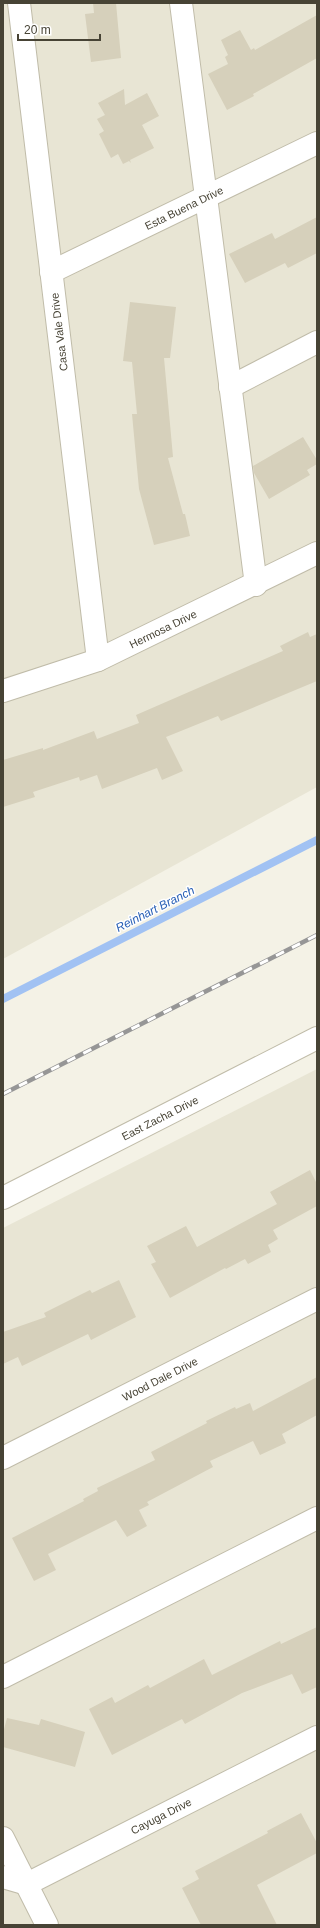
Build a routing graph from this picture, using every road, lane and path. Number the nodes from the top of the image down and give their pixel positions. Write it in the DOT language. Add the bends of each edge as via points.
graph roads {
  1 [pos="18,3"];
  2 [pos="180,3"];
  3 [pos="317,143"];
  4 [pos="207,196"];
  5 [pos="51,272"];
  6 [pos="317,342"];
  7 [pos="230,387"];
  8 [pos="317,553"];
  9 [pos="256,584"];
  10 [pos="98,660"];
  11 [pos="3,691"];
  12 [pos="317,1038"];
  13 [pos="3,1198"];
  14 [pos="317,1299"];
  15 [pos="3,1458"];
  16 [pos="317,1518"];
  17 [pos="3,1677"];
  18 [pos="317,1737"];
  19 [pos="3,1838"];
  20 [pos="3,1877"];
  21 [pos="27,1884"];
  22 [pos="47,1925"];
  1 -- 5 [label="street, Casa Vale Drive"];
  2 -- 4 [label="street"];
  3 -- 4 [label="street, Esta Buena Drive"];
  4 -- 5 [label="street, Esta Buena Drive"];
  4 -- 7 [label="street"];
  5 -- 10 [label="street, Casa Vale Drive"];
  6 -- 7 [label="street"];
  7 -- 9 [label="street"];
  8 -- 9 [label="street, Hermosa Drive"];
  9 -- 10 [label="street, Hermosa Drive"];
  10 -- 11 [label="street, Hermosa Drive"];
  12 -- 13 [label="street, East Zacha Drive"];
  14 -- 15 [label="street, Wood Dale Drive"];
  16 -- 17 [label="street"];
  18 -- 21 [label="street, Cayuga Drive"];
  19 -- 21 [label="street"];
  20 -- 21 [label="street"];
  21 -- 22 [label="street"];
}
